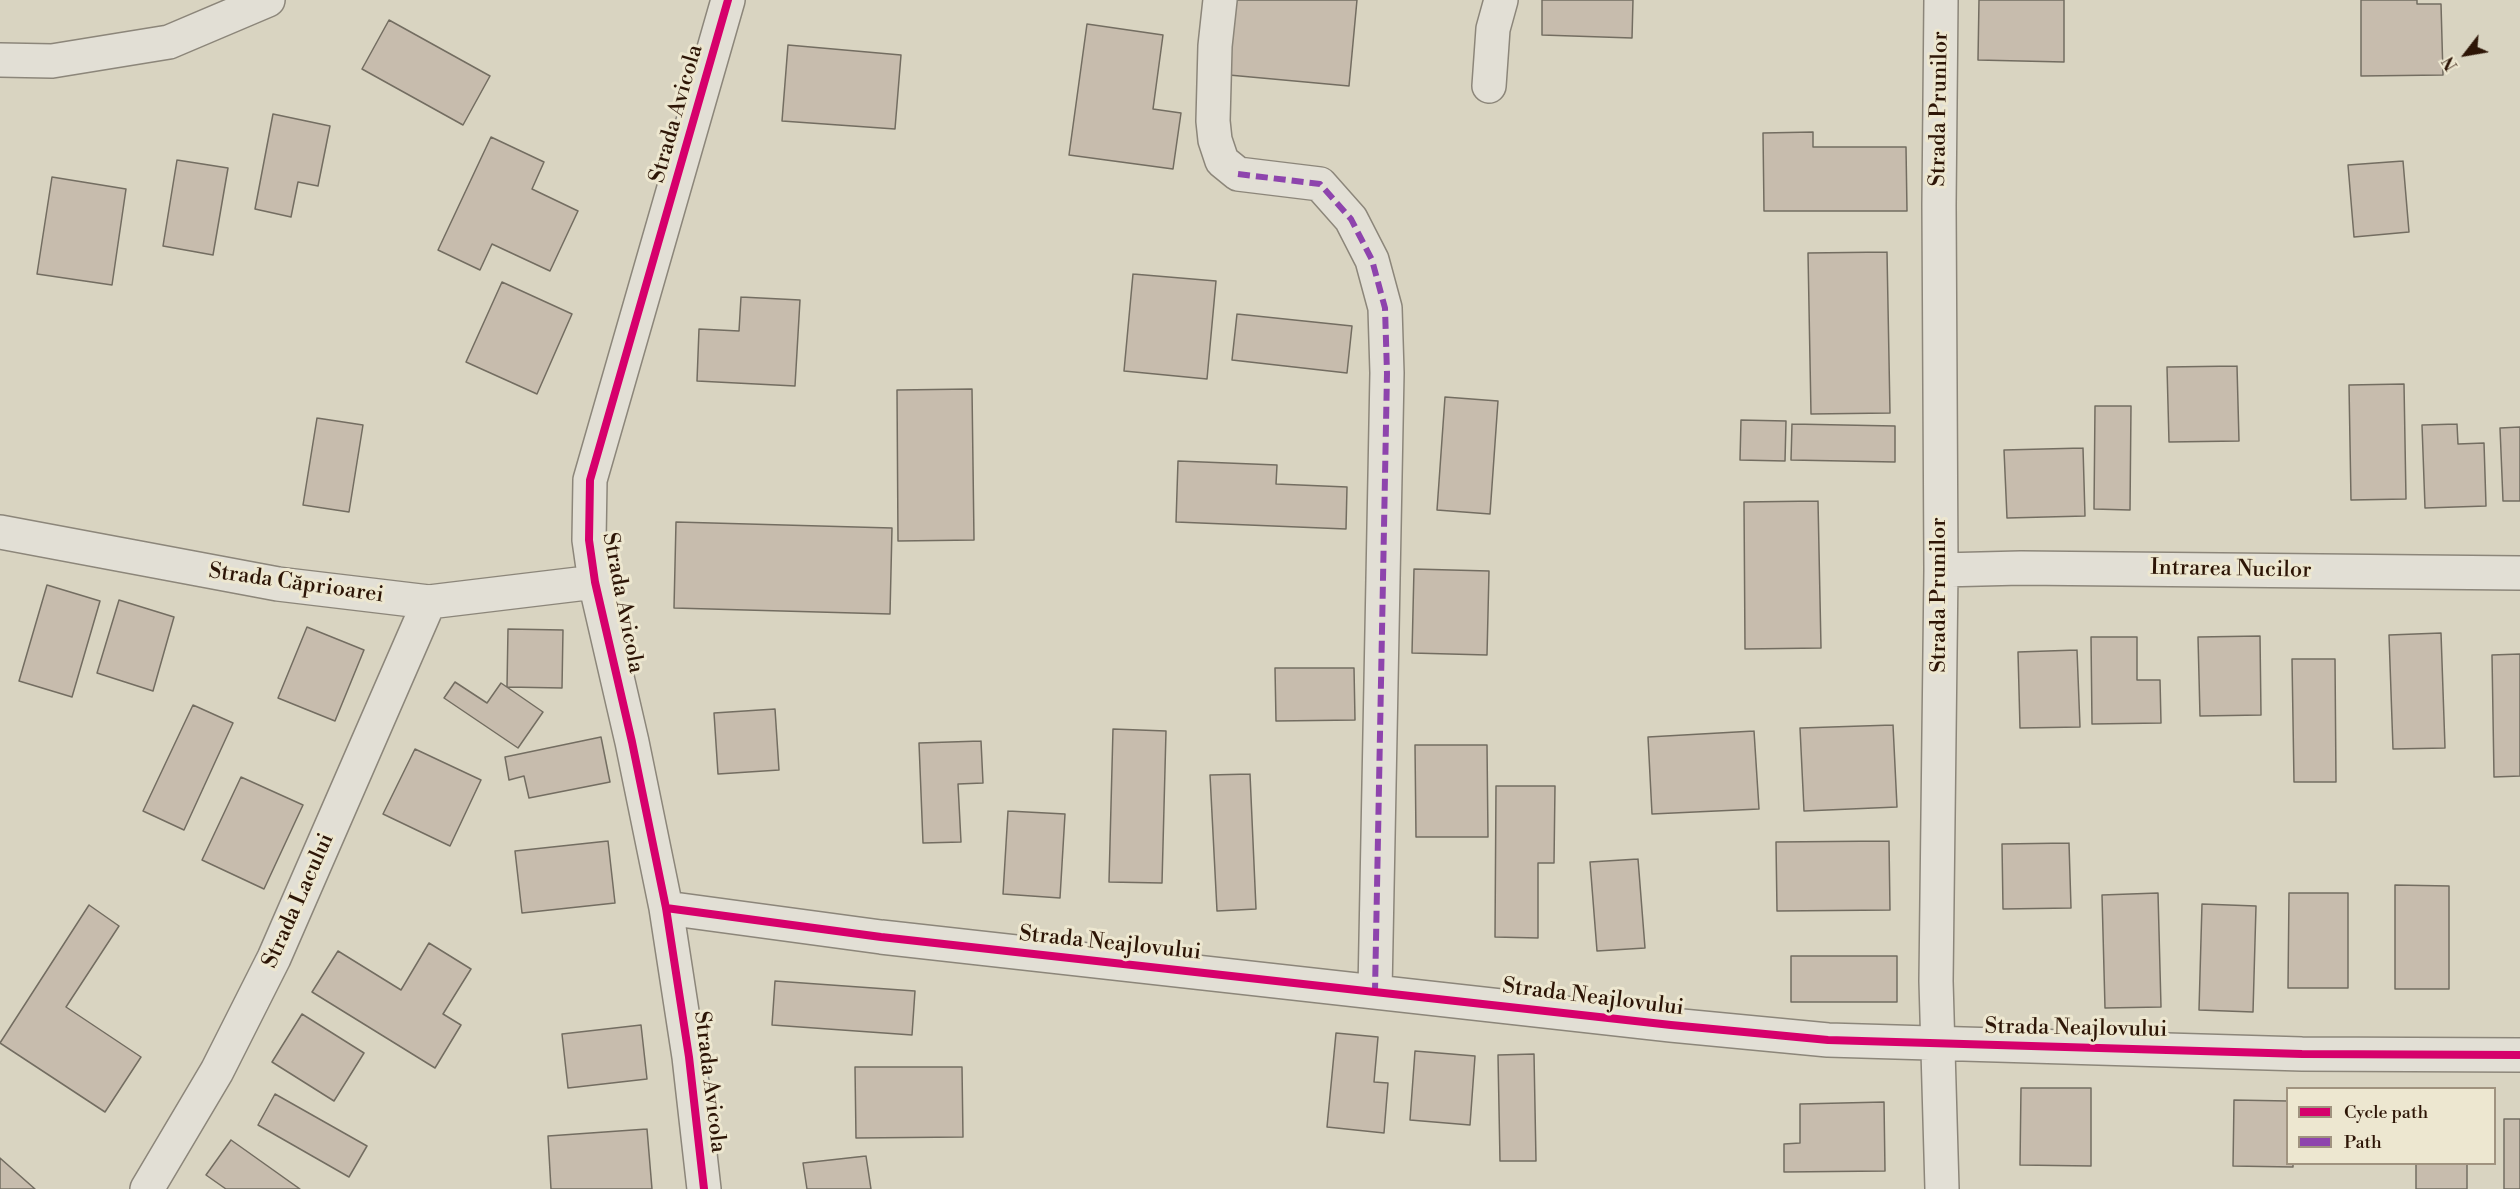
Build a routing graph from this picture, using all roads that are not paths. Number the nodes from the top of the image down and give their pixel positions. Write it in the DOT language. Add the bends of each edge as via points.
graph roads {
  1 [pos="268,0"];
  2 [pos="728,0"];
  3 [pos="1220,0"];
  4 [pos="1501,0"];
  5 [pos="1941,0"];
  6 [pos="0,60"];
  7 [pos="1489,86"];
  8 [pos="0,532"];
  9 [pos="1941,570"];
  10 [pos="2520,573"];
  11 [pos="595,582"];
  12 [pos="429,602"];
  13 [pos="666,908"];
  14 [pos="1374,991"];
  15 [pos="1938,1044"];
  16 [pos="2520,1055"];
  17 [pos="147,1189"];
  18 [pos="704,1189"];
  19 [pos="1942,1189"];
  1 -- 6 [label="street" via="170,42 52,61"];
  2 -- 11 [label="street, Strada Avicola" via="590,480 589,540"];
  3 -- 14 [label="street" via="1215,46 1215,140 1222,161 1238,174 1320,184 1351,219 1372,260 1385,308 1387,373"];
  4 -- 7 [label="street" via="1493,29"];
  5 -- 9 [label="street, Strada Prunilor"];
  8 -- 12 [label="street, Strada Căprioarei" via="278,584"];
  9 -- 10 [label="street, Intrarea Nucilor"];
  9 -- 15 [label="street, Strada Prunilor"];
  11 -- 12 [label="street, Strada Căprioarei"];
  11 -- 13 [label="street, Strada Avicola"];
  12 -- 17 [label="street, Strada Lacului" via="274,958 217,1071"];
  13 -- 14 [label="street, Strada Neajlovului" via="880,937"];
  13 -- 18 [label="street, Strada Avicola"];
  14 -- 15 [label="street, Strada Neajlovului" via="1828,1040"];
  15 -- 16 [label="street, Strada Neajlovului" via="2302,1054"];
  15 -- 19 [label="street, Strada Prunilor"];
}
